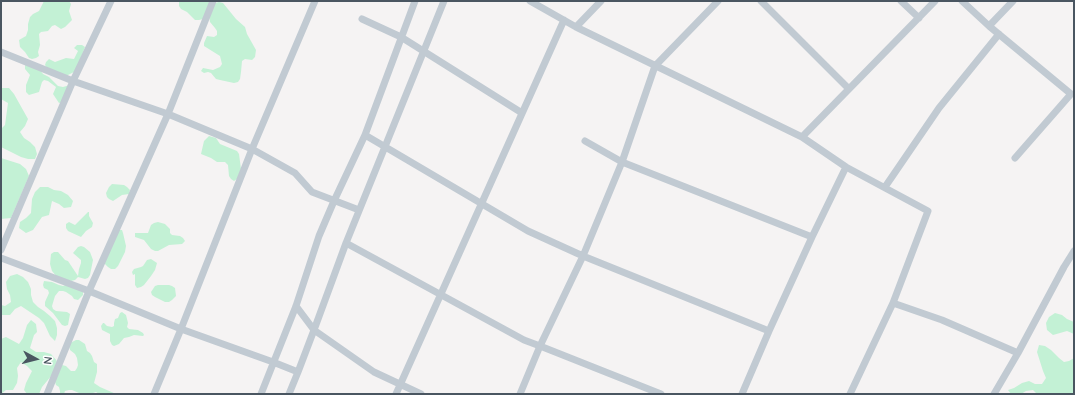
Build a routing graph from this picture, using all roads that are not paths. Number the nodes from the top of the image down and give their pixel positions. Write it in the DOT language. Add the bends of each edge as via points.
graph roads {
  1 [pos="111,1"];
  2 [pos="213,1"];
  3 [pos="315,1"];
  4 [pos="415,1"];
  5 [pos="444,1"];
  6 [pos="530,1"];
  7 [pos="601,1"];
  8 [pos="718,1"];
  9 [pos="761,1"];
  10 [pos="901,1"];
  11 [pos="935,1"];
  12 [pos="962,1"];
  13 [pos="1013,1"];
  14 [pos="919,18"];
  15 [pos="362,19"];
  16 [pos="564,20"];
  17 [pos="989,26"];
  18 [pos="576,27"];
  19 [pos="999,34"];
  20 [pos="401,37"];
  21 [pos="1,52"];
  22 [pos="424,52"];
  23 [pos="655,66"];
  24 [pos="73,81"];
  25 [pos="849,89"];
  26 [pos="1073,94"];
  27 [pos="522,113"];
  28 [pos="168,114"];
  29 [pos="365,135"];
  30 [pos="802,137"];
  31 [pos="585,142"];
  32 [pos="385,146"];
  33 [pos="252,149"];
  34 [pos="1015,158"];
  35 [pos="622,162"];
  36 [pos="846,167"];
  37 [pos="885,187"];
  38 [pos="334,201"];
  39 [pos="482,204"];
  40 [pos="360,210"];
  41 [pos="812,237"];
  42 [pos="346,243"];
  43 [pos="1,250"];
  44 [pos="1074,251"];
  45 [pos="583,256"];
  46 [pos="1,258"];
  47 [pos="89,291"];
  48 [pos="441,295"];
  49 [pos="893,303"];
  50 [pos="296,306"];
  51 [pos="181,329"];
  52 [pos="314,330"];
  53 [pos="769,331"];
  54 [pos="540,346"];
  55 [pos="1018,353"];
  56 [pos="273,362"];
  57 [pos="298,372"];
  58 [pos="400,385"];
  59 [pos="47,394"];
  60 [pos="154,394"];
  61 [pos="261,394"];
  62 [pos="289,394"];
  63 [pos="396,394"];
  64 [pos="421,394"];
  65 [pos="520,394"];
  66 [pos="661,394"];
  67 [pos="742,394"];
  68 [pos="850,394"];
  69 [pos="994,394"];
  1 -- 24 [label="street"];
  2 -- 28 [label="street"];
  3 -- 33 [label="street"];
  4 -- 20 [label="street"];
  5 -- 22 [label="street"];
  6 -- 16 [label="street"];
  7 -- 18 [label="street"];
  8 -- 23 [label="street"];
  9 -- 25 [label="street"];
  10 -- 14 [label="street"];
  11 -- 14 [label="street"];
  12 -- 17 [label="street"];
  13 -- 17 [label="street"];
  14 -- 25 [label="street"];
  15 -- 20 [label="street"];
  16 -- 18 [label="street"];
  16 -- 27 [label="street"];
  17 -- 19 [label="street"];
  18 -- 23 [label="street"];
  19 -- 26 [label="street"];
  19 -- 37 [label="street" via="939,108"];
  20 -- 22 [label="street"];
  20 -- 29 [label="street"];
  21 -- 24 [label="street"];
  22 -- 27 [label="street"];
  22 -- 32 [label="street"];
  23 -- 30 [label="street"];
  23 -- 35 [label="street"];
  24 -- 28 [label="street"];
  24 -- 43 [label="street"];
  25 -- 30 [label="street"];
  26 -- 34 [label="street"];
  27 -- 39 [label="street"];
  28 -- 33 [label="street"];
  28 -- 47 [label="street"];
  29 -- 32 [label="street"];
  29 -- 38 [label="street"];
  30 -- 36 [label="street"];
  31 -- 35 [label="street"];
  32 -- 39 [label="street"];
  32 -- 40 [label="street"];
  33 -- 38 [label="street" via="295,173 312,192"];
  33 -- 51 [label="street"];
  35 -- 41 [label="street"];
  35 -- 45 [label="street"];
  36 -- 37 [label="street"];
  36 -- 41 [label="street"];
  37 -- 49 [label="street" via="928,211"];
  38 -- 40 [label="street"];
  38 -- 50 [label="street" via="319,236"];
  39 -- 45 [label="street" via="528,231"];
  39 -- 48 [label="street"];
  40 -- 42 [label="street"];
  41 -- 53 [label="street"];
  42 -- 48 [label="street"];
  42 -- 52 [label="street"];
  44 -- 55 [label="street"];
  45 -- 53 [label="street"];
  45 -- 54 [label="street"];
  46 -- 47 [label="street"];
  47 -- 51 [label="street"];
  47 -- 59 [label="street"];
  48 -- 54 [label="street"];
  48 -- 58 [label="street"];
  49 -- 55 [label="street" via="942,320"];
  49 -- 68 [label="street"];
  50 -- 52 [label="street"];
  50 -- 56 [label="street"];
  51 -- 56 [label="street"];
  51 -- 60 [label="street"];
  52 -- 57 [label="street"];
  52 -- 58 [label="street" via="374,372"];
  53 -- 67 [label="street"];
  54 -- 65 [label="street"];
  54 -- 66 [label="street"];
  55 -- 69 [label="street"];
  56 -- 57 [label="street"];
  56 -- 61 [label="street"];
  57 -- 62 [label="street"];
  58 -- 63 [label="street"];
  58 -- 64 [label="street"];
}
